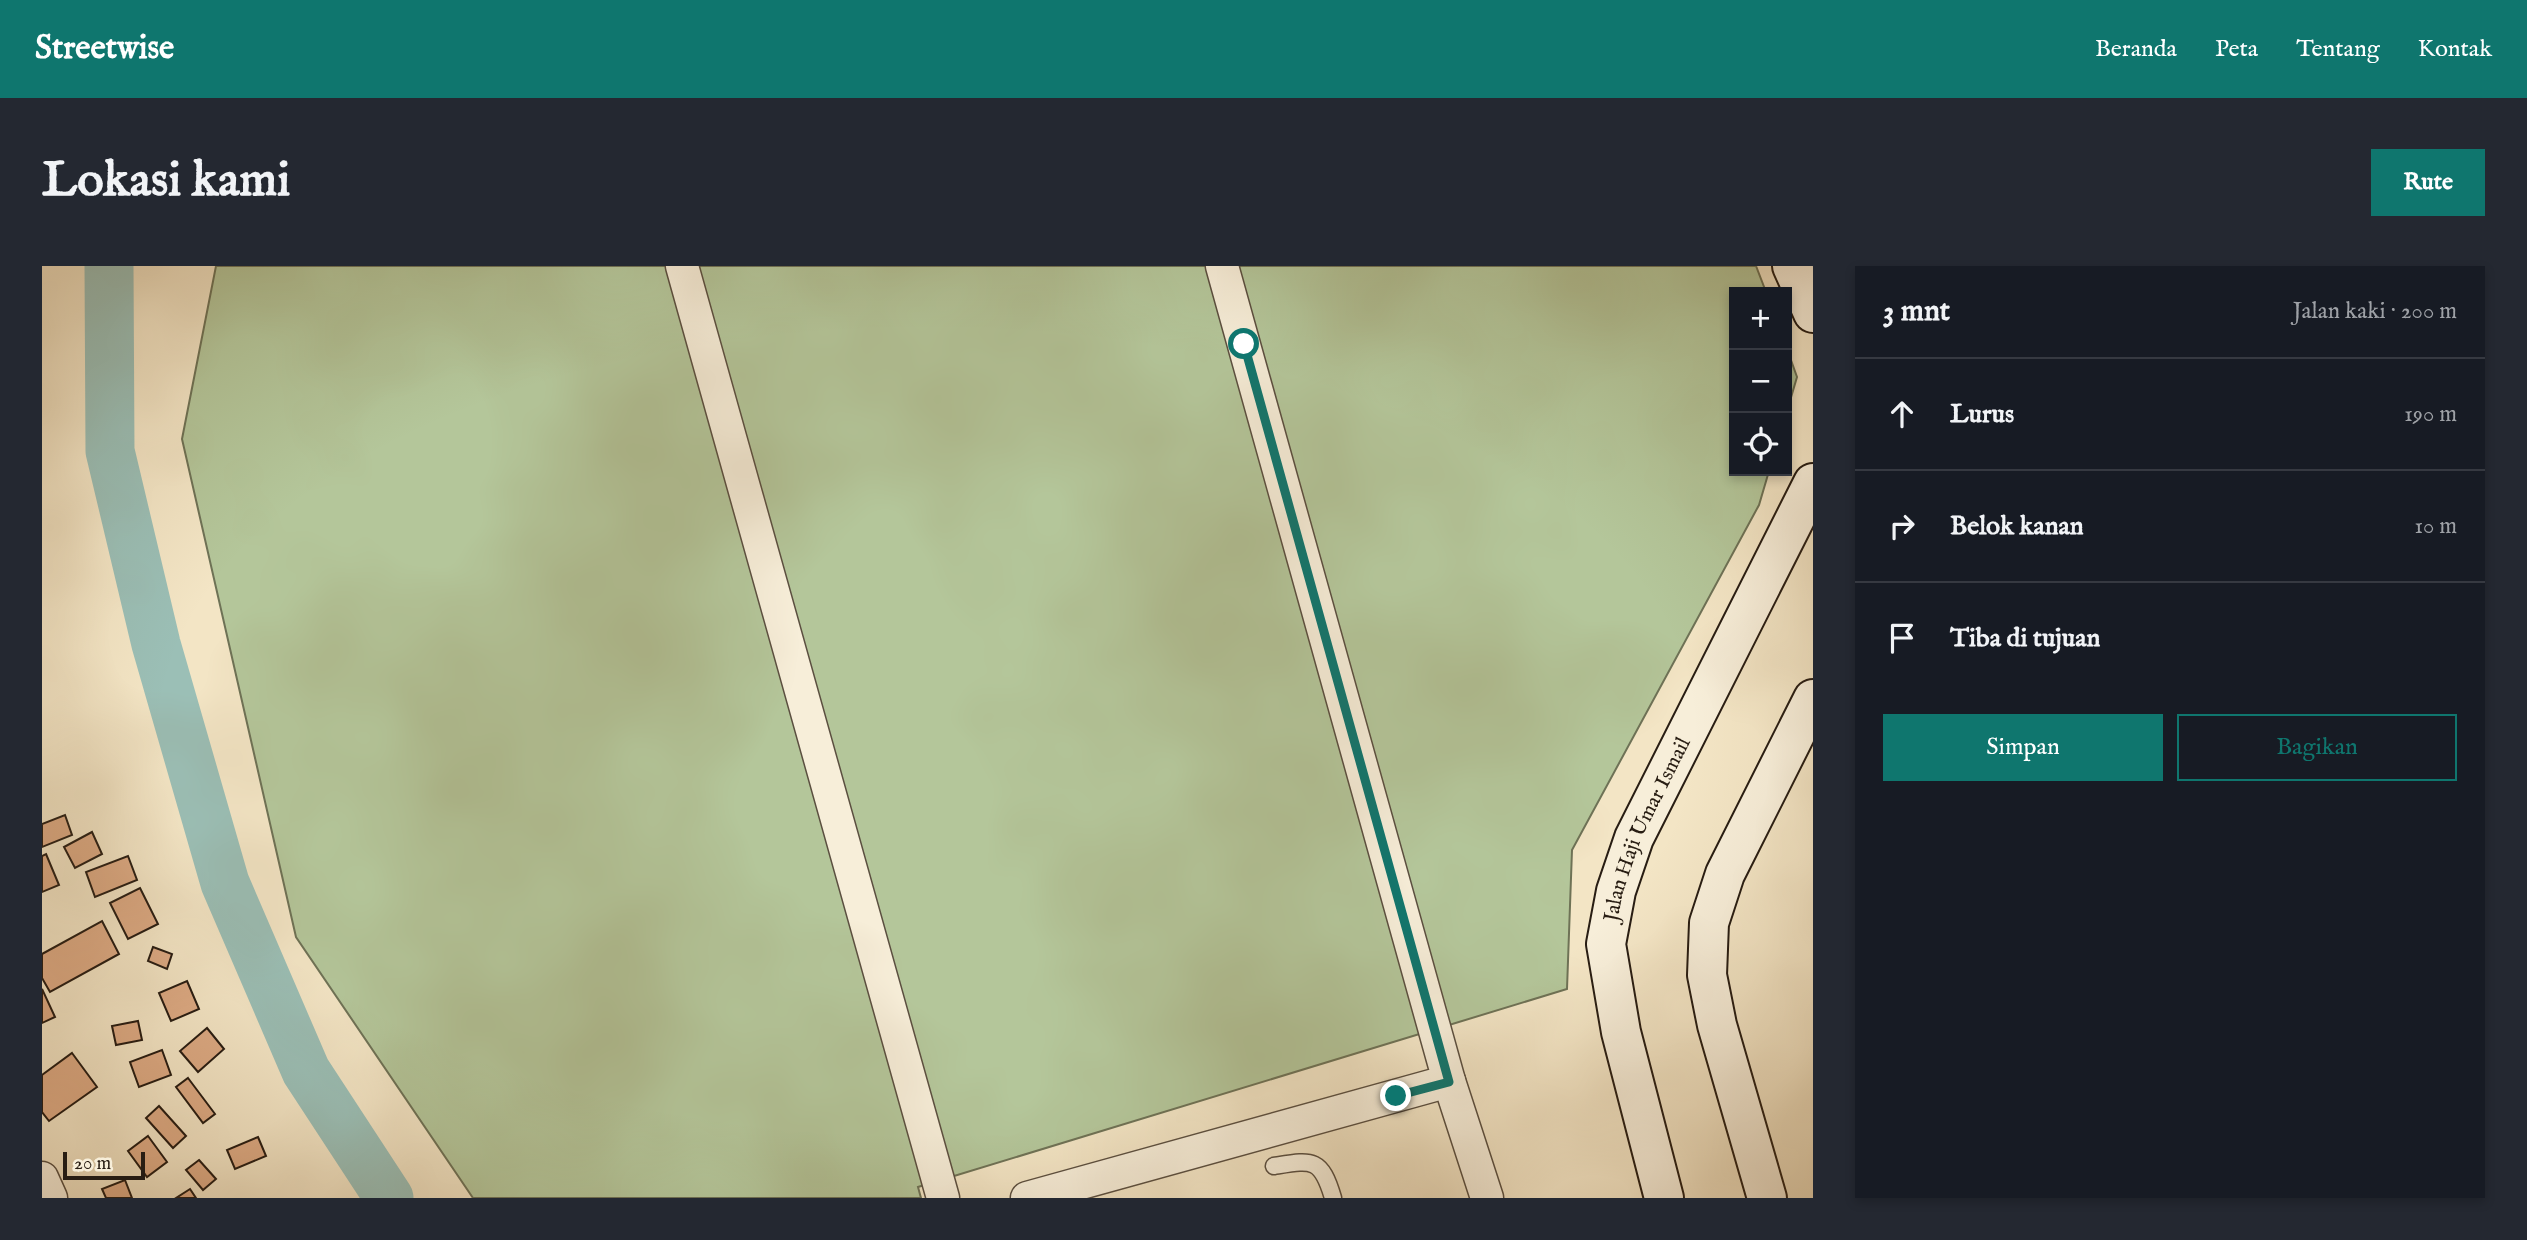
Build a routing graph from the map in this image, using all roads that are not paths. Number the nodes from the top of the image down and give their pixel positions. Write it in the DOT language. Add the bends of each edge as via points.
graph roads {
  1 [pos="682,266"];
  2 [pos="1222,266"];
  3 [pos="1791,266"];
  4 [pos="1813,313"];
  5 [pos="1813,483"];
  6 [pos="1813,699"];
  7 [pos="1449,1082"];
  8 [pos="1274,1166"];
  9 [pos="42,1178"];
  10 [pos="51,1198"];
  11 [pos="943,1198"];
  12 [pos="1027,1198"];
  13 [pos="1334,1198"];
  14 [pos="1487,1198"];
  15 [pos="1664,1198"];
  16 [pos="1767,1198"];
  1 -- 11 [label="street"];
  2 -- 7 [label="street"];
  3 -- 4 [label="main road"];
  5 -- 15 [label="main road, Jalan Haji Umar Ismail" via="1634,838 1616,891 1606,943 1621,1032"];
  6 -- 16 [label="main road" via="1726,874 1709,923 1707,975 1717,1025"];
  7 -- 12 [label="street"];
  7 -- 14 [label="street"];
  8 -- 13 [label="lane" via="1301,1160 1319,1166"];
  9 -- 10 [label="street"];
}
